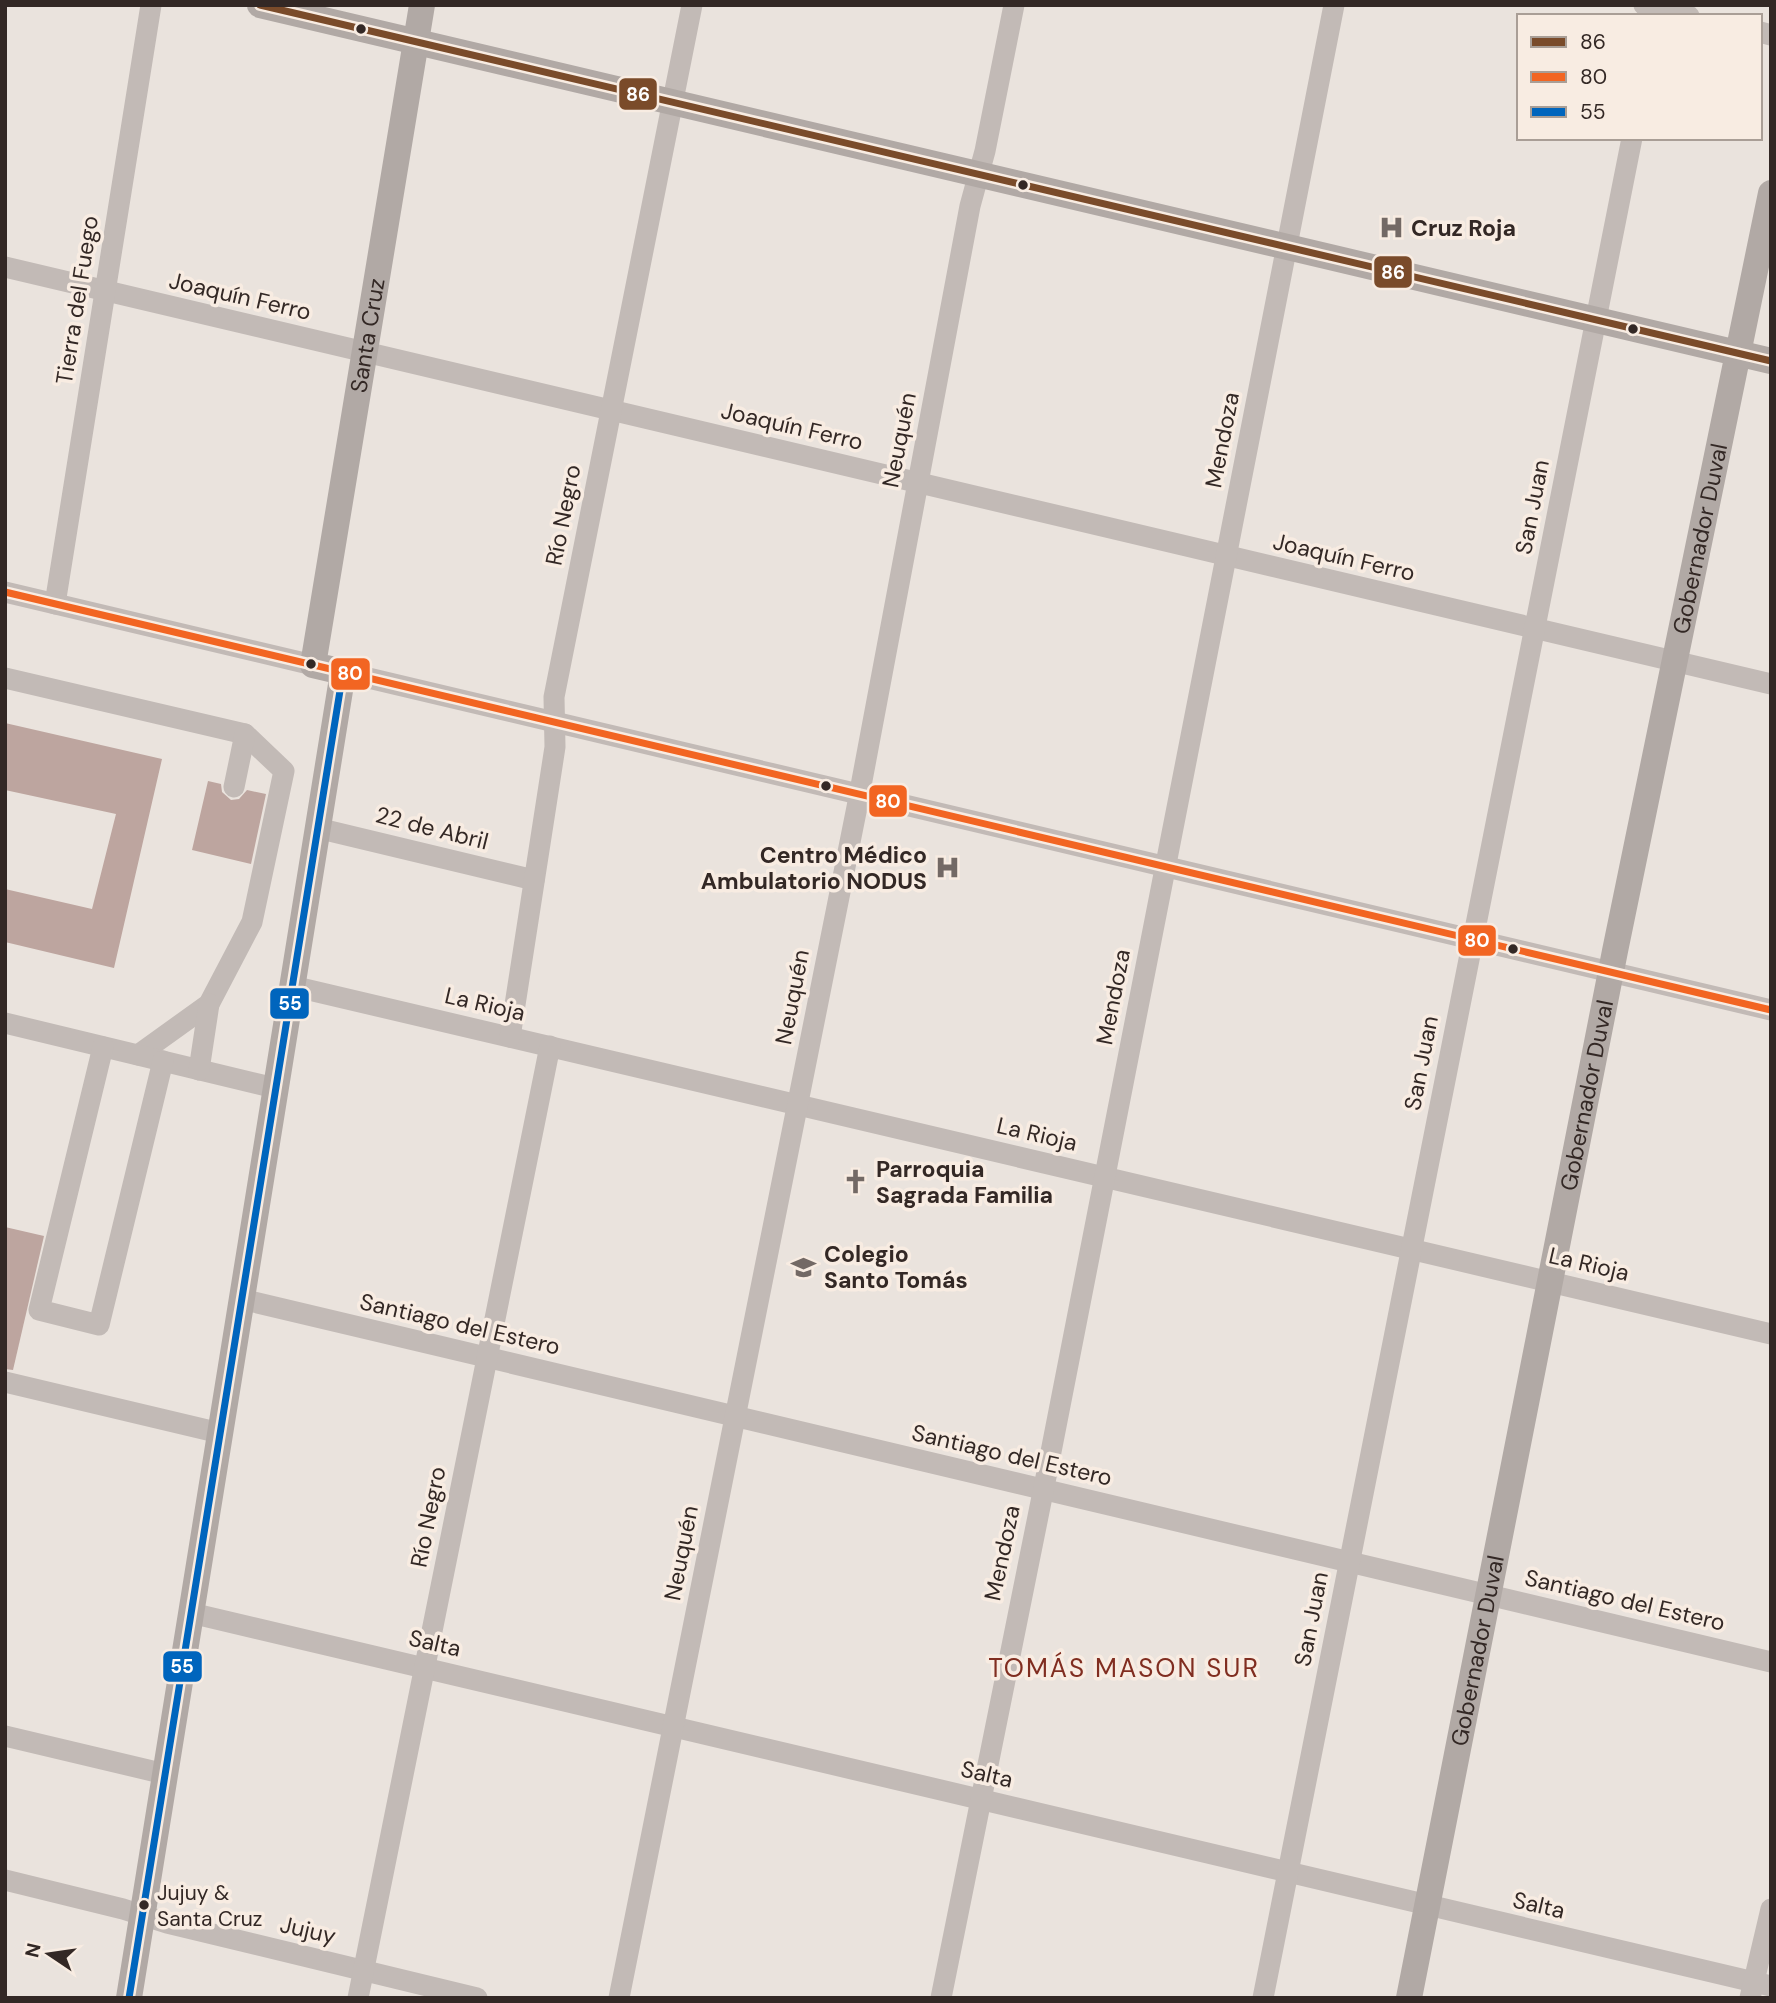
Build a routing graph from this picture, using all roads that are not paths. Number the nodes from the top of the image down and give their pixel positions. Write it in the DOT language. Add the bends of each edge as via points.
graph roads {
  1 [pos="151,5"];
  2 [pos="260,5"];
  3 [pos="422,5"];
  4 [pos="692,5"];
  5 [pos="1014,5"];
  6 [pos="1334,5"];
  7 [pos="1654,9"];
  8 [pos="1679,14"];
  9 [pos="416,42"];
  10 [pos="672,102"];
  11 [pos="1632,140"];
  12 [pos="978,174"];
  13 [pos="1771,193"];
  14 [pos="1286,247"];
  15 [pos="5,267"];
  16 [pos="105,291"];
  17 [pos="1595,320"];
  18 [pos="365,352"];
  19 [pos="1738,353"];
  20 [pos="1771,361"];
  21 [pos="611,411"];
  22 [pos="918,483"];
  23 [pos="1226,556"];
  24 [pos="5,592"];
  25 [pos="55,604"];
  26 [pos="1534,628"];
  27 [pos="1675,662"];
  28 [pos="313,664"];
  29 [pos="342,672"];
  30 [pos="5,678"];
  31 [pos="1771,684"];
  32 [pos="554,722"];
  33 [pos="245,734"];
  34 [pos="234,787"];
  35 [pos="859,794"];
  36 [pos="317,828"];
  37 [pos="1165,867"];
  38 [pos="534,880"];
  39 [pos="1472,940"];
  40 [pos="1611,972"];
  41 [pos="292,986"];
  42 [pos="209,1004"];
  43 [pos="1771,1010"];
  44 [pos="5,1023"];
  45 [pos="510,1037"];
  46 [pos="550,1046"];
  47 [pos="103,1047"];
  48 [pos="138,1055"];
  49 [pos="163,1061"];
  50 [pos="199,1070"];
  51 [pos="275,1088"];
  52 [pos="797,1105"];
  53 [pos="1105,1177"];
  54 [pos="1411,1249"];
  55 [pos="1550,1282"];
  56 [pos="241,1299"];
  57 [pos="1771,1334"];
  58 [pos="487,1357"];
  59 [pos="5,1382"];
  60 [pos="735,1416"];
  61 [pos="220,1433"];
  62 [pos="1043,1489"];
  63 [pos="1349,1562"];
  64 [pos="1488,1595"];
  65 [pos="191,1613"];
  66 [pos="1771,1662"];
  67 [pos="425,1668"];
  68 [pos="673,1727"];
  69 [pos="5,1736"];
  70 [pos="164,1774"];
  71 [pos="979,1799"];
  72 [pos="1287,1872"];
  73 [pos="5,1880"];
  74 [pos="1427,1905"];
  75 [pos="1771,1909"];
  76 [pos="142,1915"];
  77 [pos="364,1971"];
  78 [pos="1758,1989"];
  79 [pos="129,1998"];
  80 [pos="358,1998"];
  81 [pos="477,1998"];
  82 [pos="619,1998"];
  83 [pos="941,1998"];
  84 [pos="1262,1998"];
  85 [pos="1409,1998"];
  1 -- 16 [label="street, Tierra del Fuego"];
  2 -- 9 [label="main road"];
  3 -- 9 [label="main road, Santa Cruz"];
  4 -- 10 [label="street, Río Negro"];
  5 -- 12 [label="street, Neuquén"];
  6 -- 14 [label="street, Mendoza"];
  7 -- 8 [label="street"];
  9 -- 10 [label="main road"];
  9 -- 18 [label="main road, Santa Cruz"];
  10 -- 12 [label="main road"];
  10 -- 21 [label="street, Río Negro"];
  11 -- 17 [label="street, San Juan"];
  12 -- 14 [label="main road"];
  12 -- 22 [label="street, Neuquén"];
  13 -- 19 [label="main road, Gobernador Duval"];
  14 -- 17 [label="main road"];
  14 -- 23 [label="street, Mendoza"];
  15 -- 16 [label="street, Joaquín Ferro"];
  16 -- 18 [label="street, Joaquín Ferro"];
  16 -- 25 [label="street, Tierra del Fuego"];
  17 -- 19 [label="main road"];
  17 -- 26 [label="street, San Juan"];
  18 -- 21 [label="street, Joaquín Ferro"];
  18 -- 28 [label="main road, Santa Cruz"];
  19 -- 20 [label="main road"];
  19 -- 27 [label="main road, Gobernador Duval"];
  21 -- 22 [label="street, Joaquín Ferro"];
  21 -- 32 [label="street, Río Negro" via="554,697"];
  22 -- 23 [label="street, Joaquín Ferro"];
  22 -- 35 [label="street, Neuquén"];
  23 -- 26 [label="street, Joaquín Ferro"];
  23 -- 37 [label="street, Mendoza"];
  24 -- 25 [label="street"];
  25 -- 28 [label="street"];
  26 -- 27 [label="street, Joaquín Ferro"];
  26 -- 39 [label="street, San Juan"];
  27 -- 31 [label="street, Joaquín Ferro"];
  27 -- 40 [label="main road, Gobernador Duval"];
  28 -- 29 [label="main road"];
  29 -- 32 [label="street"];
  29 -- 36 [label="main road"];
  30 -- 33 [label="street"];
  32 -- 35 [label="street"];
  32 -- 38 [label="street, Río Negro" via="555,747"];
  33 -- 34 [label="street"];
  33 -- 42 [label="street" via="284,771 252,922"];
  35 -- 37 [label="street"];
  35 -- 52 [label="street, Neuquén"];
  36 -- 38 [label="street, 22 de Abril"];
  36 -- 41 [label="main road"];
  37 -- 39 [label="street"];
  37 -- 53 [label="street, Mendoza"];
  38 -- 45 [label="street, Río Negro"];
  39 -- 40 [label="street"];
  39 -- 54 [label="street, San Juan"];
  40 -- 43 [label="street"];
  40 -- 55 [label="main road, Gobernador Duval"];
  41 -- 45 [label="street, La Rioja"];
  41 -- 51 [label="main road"];
  42 -- 48 [label="street"];
  42 -- 50 [label="street"];
  44 -- 47 [label="street"];
  45 -- 46 [label="street, La Rioja"];
  46 -- 52 [label="street, La Rioja"];
  46 -- 58 [label="street, Río Negro"];
  47 -- 48 [label="street"];
  47 -- 49 [label="street" via="39,1310 99,1325"];
  48 -- 49 [label="street"];
  49 -- 50 [label="street"];
  50 -- 51 [label="street"];
  51 -- 56 [label="main road"];
  52 -- 53 [label="street, La Rioja"];
  52 -- 60 [label="street, Neuquén"];
  53 -- 54 [label="street, La Rioja"];
  53 -- 62 [label="street, Mendoza"];
  54 -- 55 [label="street, La Rioja"];
  54 -- 63 [label="street, San Juan"];
  55 -- 57 [label="street, La Rioja"];
  55 -- 64 [label="main road, Gobernador Duval"];
  56 -- 58 [label="street, Santiago del Estero"];
  56 -- 61 [label="main road"];
  58 -- 60 [label="street, Santiago del Estero"];
  58 -- 67 [label="street, Río Negro"];
  59 -- 61 [label="street"];
  60 -- 62 [label="street, Santiago del Estero"];
  60 -- 68 [label="street, Neuquén"];
  61 -- 65 [label="main road"];
  62 -- 63 [label="street, Santiago del Estero"];
  62 -- 71 [label="street, Mendoza"];
  63 -- 64 [label="street, Santiago del Estero"];
  63 -- 72 [label="street, San Juan"];
  64 -- 66 [label="street, Santiago del Estero"];
  64 -- 74 [label="main road, Gobernador Duval"];
  65 -- 67 [label="street, Salta"];
  65 -- 70 [label="main road"];
  67 -- 68 [label="street, Salta"];
  67 -- 77 [label="street, Río Negro"];
  68 -- 71 [label="street, Salta"];
  68 -- 82 [label="street, Neuquén"];
  69 -- 70 [label="street"];
  70 -- 76 [label="main road"];
  71 -- 72 [label="street, Salta"];
  71 -- 83 [label="street, Mendoza"];
  72 -- 74 [label="street, Salta"];
  72 -- 84 [label="street, San Juan"];
  73 -- 76 [label="street, Jujuy"];
  74 -- 78 [label="street, Salta"];
  74 -- 85 [label="main road, Gobernador Duval"];
  75 -- 78 [label="street"];
  76 -- 77 [label="street, Jujuy"];
  76 -- 79 [label="main road"];
  77 -- 80 [label="street, Río Negro"];
  77 -- 81 [label="street, Jujuy"];
}
